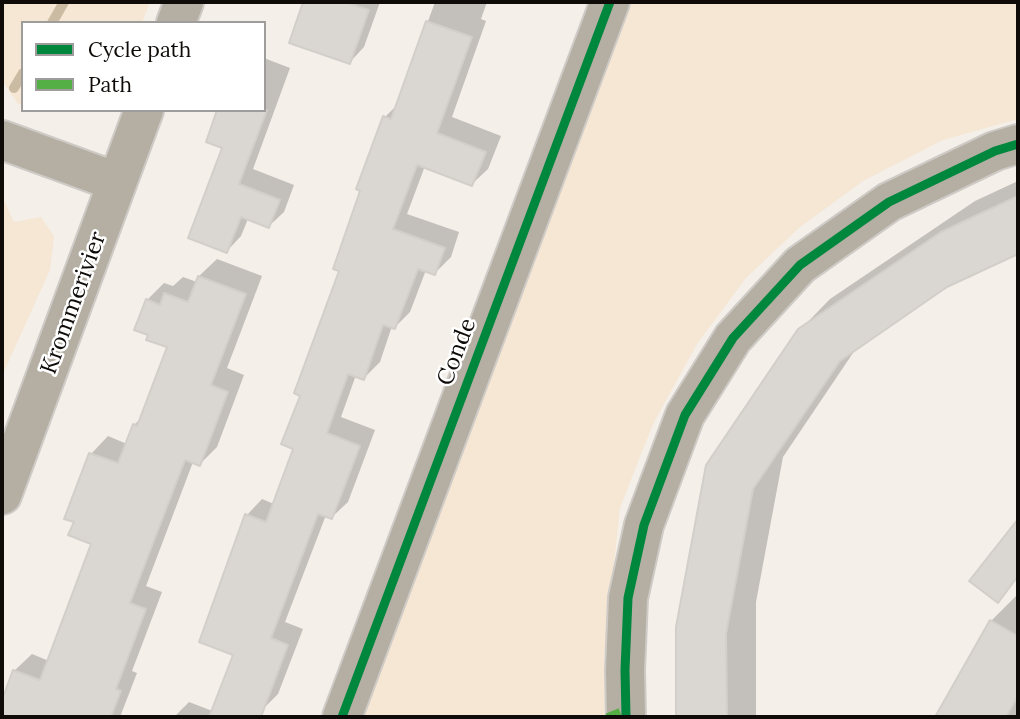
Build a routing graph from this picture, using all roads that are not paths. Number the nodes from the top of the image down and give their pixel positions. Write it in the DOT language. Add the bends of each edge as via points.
graph roads {
  1 [pos="184,2"];
  2 [pos="610,2"];
  3 [pos="177,21"];
  4 [pos="143,112"];
  5 [pos="2,139"];
  6 [pos="1018,144"];
  7 [pos="117,182"];
  8 [pos="2,495"];
  9 [pos="342,717"];
  10 [pos="626,717"];
  1 -- 3 [label="street"];
  2 -- 9 [label="street, Conde"];
  4 -- 7 [label="street, Krommerivier"];
  5 -- 7 [label="street"];
  6 -- 10 [label="street" via="889,202 800,265 733,338 685,415 644,525 628,598"];
  7 -- 8 [label="street, Krommerivier"];
}
